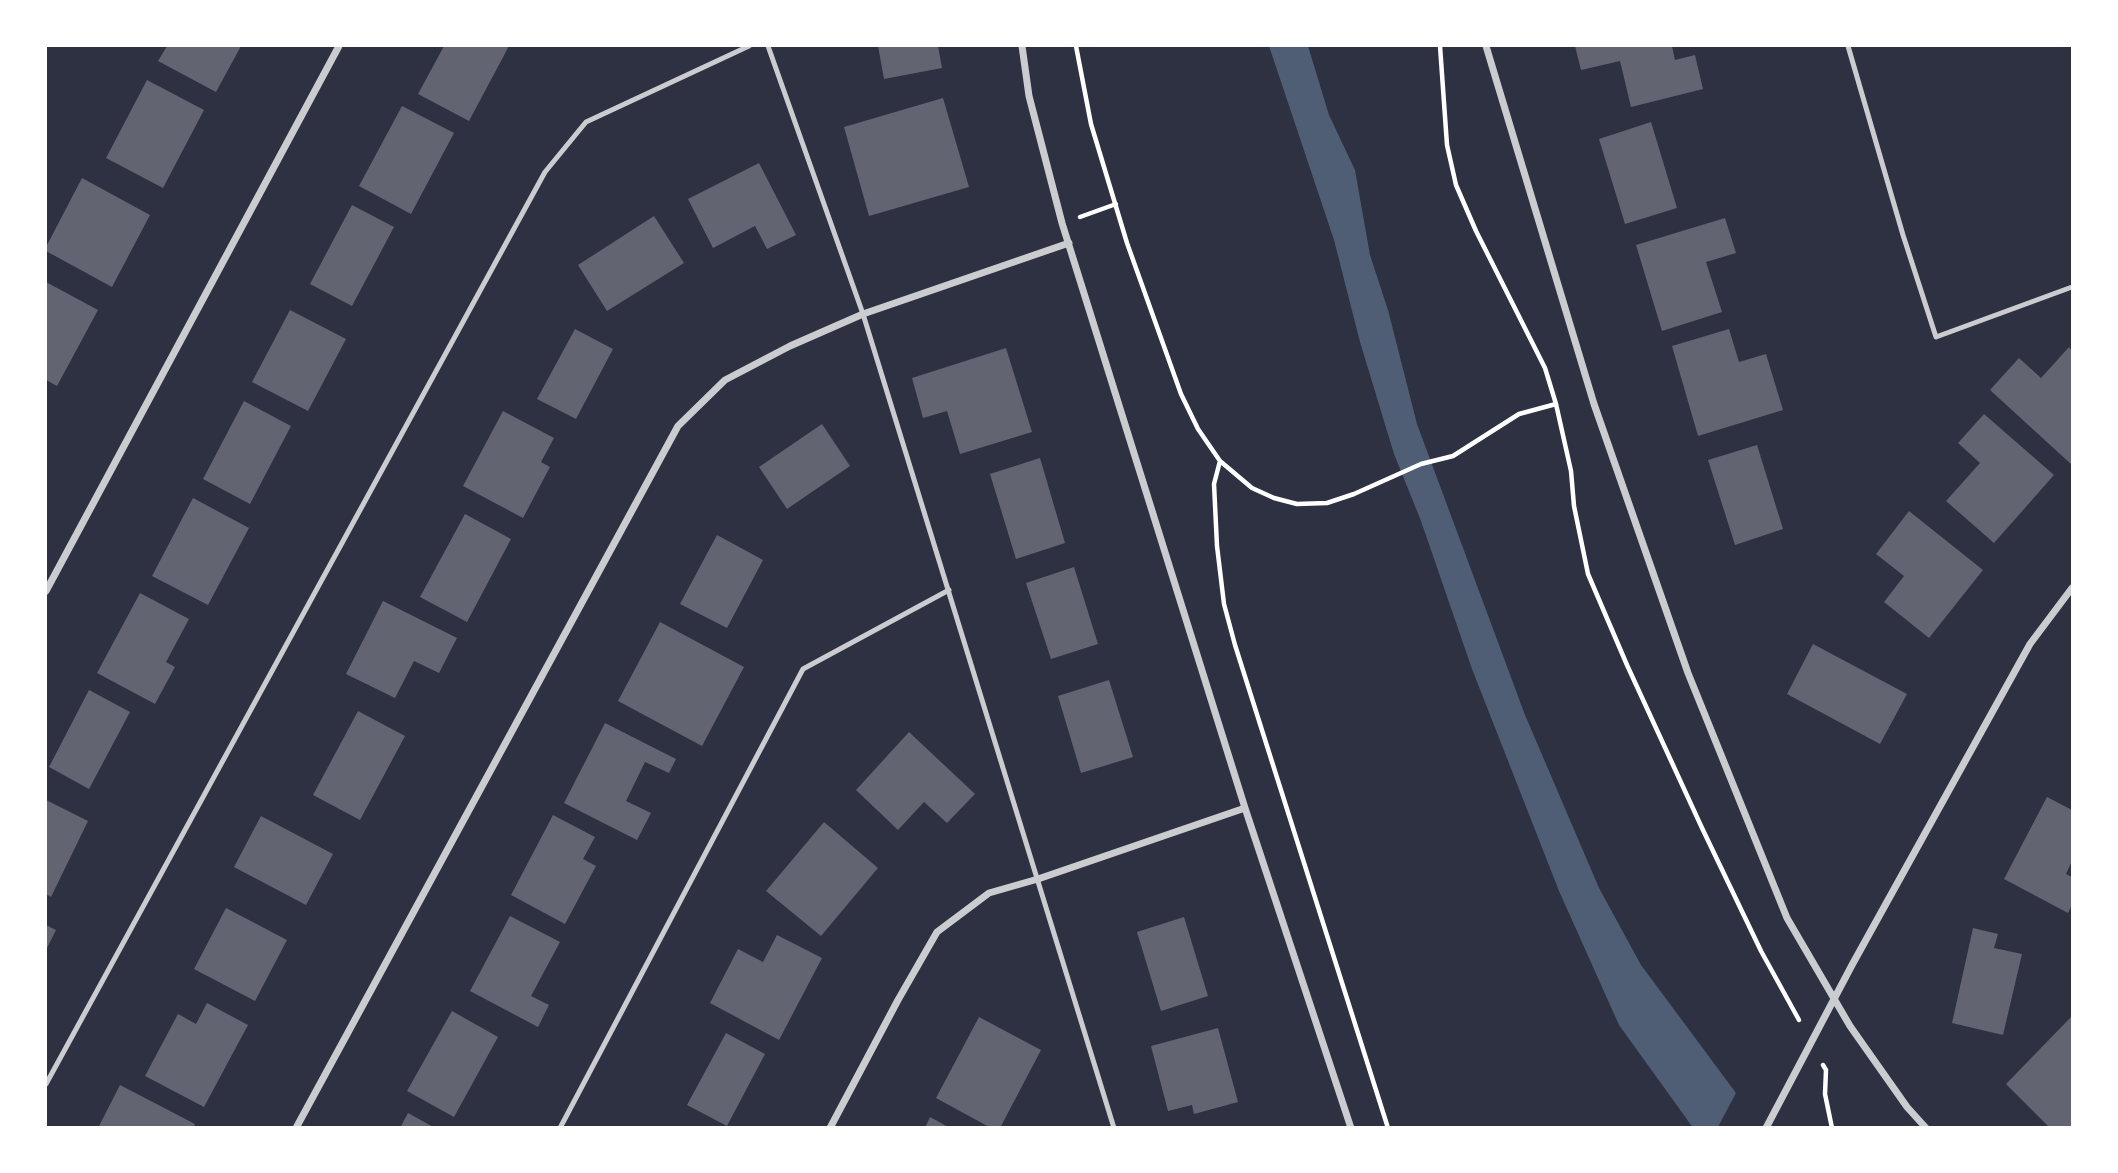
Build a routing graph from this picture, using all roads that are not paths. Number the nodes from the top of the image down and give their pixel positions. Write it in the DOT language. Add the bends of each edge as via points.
graph roads {
  1 [pos="339,46"];
  2 [pos="749,46"];
  3 [pos="768,46"];
  4 [pos="1022,46"];
  5 [pos="1486,46"];
  6 [pos="1848,46"];
  7 [pos="1069,243"];
  8 [pos="2073,287"];
  9 [pos="863,314"];
  10 [pos="2073,588"];
  11 [pos="948,590"];
  12 [pos="46,591"];
  13 [pos="1245,808"];
  14 [pos="1038,879"];
  15 [pos="1834,999"];
  16 [pos="46,1084"];
  17 [pos="296,1128"];
  18 [pos="560,1128"];
  19 [pos="830,1128"];
  20 [pos="1114,1128"];
  21 [pos="1352,1128"];
  22 [pos="1766,1128"];
  23 [pos="1926,1128"];
  1 -- 12 [label="street"];
  2 -- 16 [label="lane" via="586,122 545,172"];
  3 -- 9 [label="lane"];
  4 -- 7 [label="street" via="1029,96"];
  5 -- 15 [label="street" via="1594,404 1688,673 1787,918"];
  6 -- 8 [label="lane" via="1936,337"];
  7 -- 9 [label="street"];
  7 -- 13 [label="street"];
  9 -- 11 [label="lane"];
  9 -- 17 [label="street" via="724,380 678,426"];
  10 -- 15 [label="street" via="2030,644"];
  11 -- 14 [label="lane"];
  11 -- 18 [label="lane" via="803,669"];
  13 -- 14 [label="street"];
  13 -- 21 [label="street"];
  14 -- 19 [label="street" via="989,893 937,932"];
  14 -- 20 [label="lane"];
  15 -- 22 [label="street"];
  15 -- 23 [label="street"];
}
